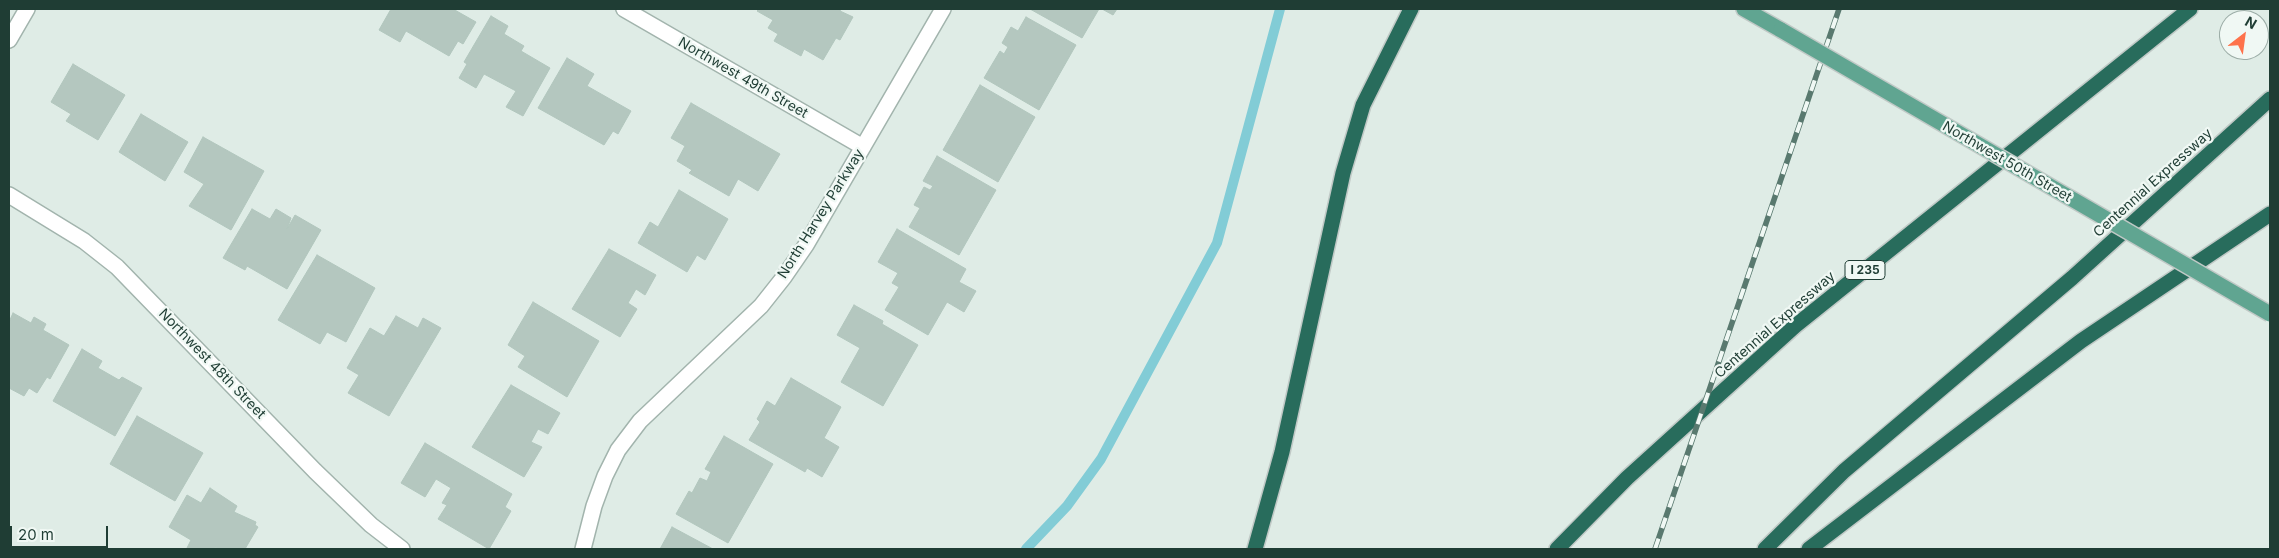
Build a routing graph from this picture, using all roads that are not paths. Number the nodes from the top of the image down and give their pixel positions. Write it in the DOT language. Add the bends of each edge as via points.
graph roads {
  1 [pos="27,9"];
  2 [pos="624,9"];
  3 [pos="943,9"];
  4 [pos="1411,9"];
  5 [pos="1744,9"];
  6 [pos="2190,9"];
  7 [pos="9,40"];
  8 [pos="2270,99"];
  9 [pos="863,147"];
  10 [pos="9,195"];
  11 [pos="2270,214"];
  12 [pos="2270,314"];
  13 [pos="402,549"];
  14 [pos="582,549"];
  15 [pos="1255,549"];
  16 [pos="1557,549"];
  17 [pos="1765,549"];
  18 [pos="1809,549"];
  1 -- 7 [label="street"];
  2 -- 9 [label="street, Northwest 49th Street"];
  3 -- 9 [label="street, North Harvey Parkway"];
  4 -- 15 [label="highway" via="1363,105 1343,173 1282,452"];
  5 -- 12 [label="main road, Northwest 50th Street, bridge"];
  6 -- 16 [label="highway, Centennial Expressway / I 235" via="1795,326 1627,478"];
  8 -- 17 [label="highway, Centennial Expressway" via="2072,278 1844,471"];
  9 -- 14 [label="street, North Harvey Parkway" via="806,245 761,306 640,421 618,450 594,506"];
  10 -- 13 [label="street, Northwest 48th Street" via="84,241 117,267 315,471 371,525"];
  11 -- 18 [label="highway" via="2081,341"];
}
